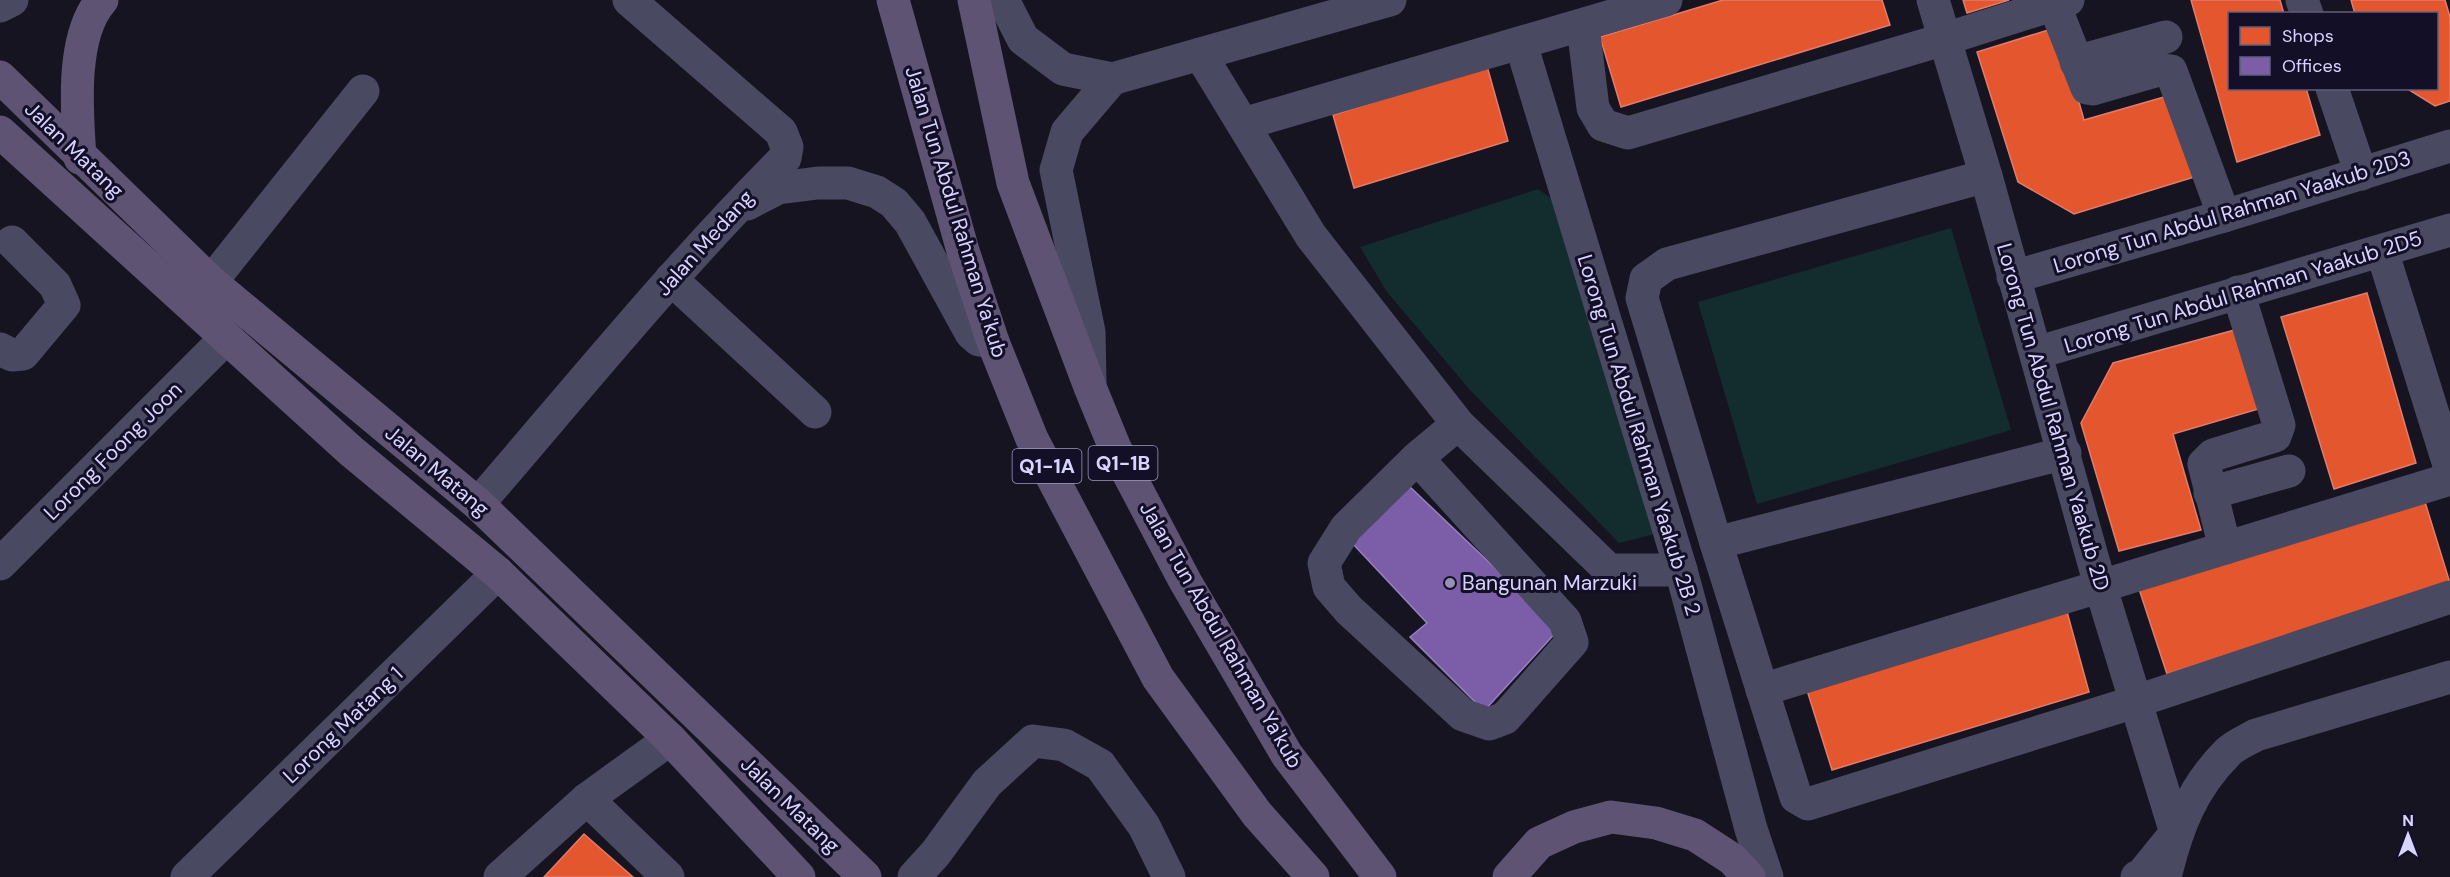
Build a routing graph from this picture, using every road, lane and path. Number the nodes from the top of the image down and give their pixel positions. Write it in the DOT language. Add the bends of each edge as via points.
graph roads {
  1 [pos="12,0"];
  2 [pos="102,0"];
  3 [pos="629,0"];
  4 [pos="893,0"];
  5 [pos="974,0"];
  6 [pos="1003,0"];
  7 [pos="1390,0"];
  8 [pos="1666,0"];
  9 [pos="1933,0"];
  10 [pos="2061,2"];
  11 [pos="0,6"];
  12 [pos="1582,26"];
  13 [pos="2166,37"];
  14 [pos="1945,39"];
  15 [pos="1521,44"];
  16 [pos="1200,54"];
  17 [pos="2076,62"];
  18 [pos="0,77"];
  19 [pos="1112,79"];
  20 [pos="2333,90"];
  21 [pos="363,91"];
  22 [pos="1243,124"];
  23 [pos="0,132"];
  24 [pos="2450,146"];
  25 [pos="81,158"];
  26 [pos="2361,174"];
  27 [pos="1986,176"];
  28 [pos="730,213"];
  29 [pos="2224,216"];
  30 [pos="2450,230"];
  31 [pos="12,242"];
  32 [pos="2382,251"];
  33 [pos="2013,277"];
  34 [pos="671,279"];
  35 [pos="210,282"];
  36 [pos="2238,292"];
  37 [pos="226,338"];
  38 [pos="993,342"];
  39 [pos="0,349"];
  40 [pos="2036,353"];
  41 [pos="1090,387"];
  42 [pos="815,412"];
  43 [pos="1458,424"];
  44 [pos="2065,453"];
  45 [pos="1417,458"];
  46 [pos="2450,468"];
  47 [pos="2289,471"];
  48 [pos="2450,479"];
  49 [pos="2210,493"];
  50 [pos="478,504"];
  51 [pos="1716,543"];
  52 [pos="2225,548"];
  53 [pos="0,564"];
  54 [pos="1681,570"];
  55 [pos="498,573"];
  56 [pos="2100,585"];
  57 [pos="2450,597"];
  58 [pos="2450,677"];
  59 [pos="1762,690"];
  60 [pos="2136,701"];
  61 [pos="670,740"];
  62 [pos="587,799"];
  63 [pos="1751,829"];
  64 [pos="2176,833"];
  65 [pos="187,877"];
  66 [pos="500,877"];
  67 [pos="668,877"];
  68 [pos="799,877"];
  69 [pos="865,877"];
  70 [pos="914,877"];
  71 [pos="1169,877"];
  72 [pos="1312,877"];
  73 [pos="1380,877"];
  74 [pos="1509,877"];
  75 [pos="1749,877"];
  76 [pos="1767,877"];
  77 [pos="1788,877"];
  78 [pos="2137,877"];
  79 [pos="2165,877"];
  1 -- 11 [label="street"];
  2 -- 25 [label="main road" via="95,8 79,54 76,110"];
  3 -- 28 [label="street, Jalan Medang" via="781,132 787,147 785,158"];
  4 -- 38 [label="main road, Jalan Tun Abdul Rahman Ya'kub / Q1-1A" via="963,251"];
  5 -- 41 [label="main road, Jalan Tun Abdul Rahman Ya'kub / Q1-1B" via="1013,183"];
  6 -- 19 [label="street" via="1023,39 1063,69"];
  7 -- 16 [label="street"];
  8 -- 12 [label="street"];
  9 -- 14 [label="street, Lorong Tun Abdul Rahman Yaakub 2D"];
  10 -- 14 [label="street"];
  10 -- 17 [label="street"];
  12 -- 14 [label="street" via="1593,108 1603,125 1628,133"];
  12 -- 15 [label="street"];
  13 -- 17 [label="street"];
  14 -- 27 [label="street, Lorong Tun Abdul Rahman Yaakub 2D"];
  15 -- 22 [label="street"];
  15 -- 54 [label="street, Lorong Tun Abdul Rahman Yaakub 2B 2"];
  16 -- 19 [label="street"];
  16 -- 22 [label="street"];
  17 -- 29 [label="street" via="2087,88 2093,89 2170,70"];
  18 -- 25 [label="main road, Jalan Matang"];
  19 -- 41 [label="street" via="1067,132 1056,170 1089,332"];
  20 -- 26 [label="street"];
  21 -- 35 [label="street"];
  22 -- 43 [label="street" via="1311,236"];
  23 -- 37 [label="main road, Jalan Matang"];
  24 -- 26 [label="street, Lorong Tun Abdul Rahman Yaakub 2D3"];
  25 -- 35 [label="main road, Jalan Matang"];
  26 -- 29 [label="street, Lorong Tun Abdul Rahman Yaakub 2D3"];
  27 -- 33 [label="street, Lorong Tun Abdul Rahman Yaakub 2D"];
  27 -- 51 [label="street" via="1667,264 1646,279 1642,298"];
  28 -- 34 [label="street, Jalan Medang"];
  28 -- 38 [label="street" via="778,189 818,183 848,183 877,192 894,203 910,222 971,333 979,340"];
  29 -- 33 [label="street, Lorong Tun Abdul Rahman Yaakub 2D3"];
  30 -- 32 [label="street, Lorong Tun Abdul Rahman Yaakub 2D5"];
  31 -- 39 [label="street" via="55,285 64,305 23,354 12,355"];
  32 -- 36 [label="street, Lorong Tun Abdul Rahman Yaakub 2D5"];
  32 -- 46 [label="street"];
  33 -- 40 [label="street, Lorong Tun Abdul Rahman Yaakub 2D"];
  34 -- 42 [label="street"];
  34 -- 50 [label="street, Jalan Medang"];
  35 -- 50 [label="main road, Jalan Matang"];
  36 -- 40 [label="street, Lorong Tun Abdul Rahman Yaakub 2D5"];
  36 -- 49 [label="street" via="2279,425 2275,436 2213,455 2204,464"];
  37 -- 53 [label="street, Lorong Foong Joon"];
  37 -- 55 [label="main road, Jalan Matang" via="351,451"];
  38 -- 72 [label="main road, Jalan Tun Abdul Rahman Ya'kub / Q1-1A" via="1032,439 1158,678 1257,814"];
  40 -- 44 [label="street, Lorong Tun Abdul Rahman Yaakub 2D"];
  41 -- 73 [label="main road, Jalan Tun Abdul Rahman Ya'kub / Q1-1B" via="1115,448 1185,581 1287,755"];
  43 -- 45 [label="street"];
  43 -- 54 [label="street" via="1609,570"];
  44 -- 51 [label="street"];
  44 -- 56 [label="street, Lorong Tun Abdul Rahman Yaakub 2D"];
  45 -- 45 [label="street" via="1346,528 1324,563 1329,587 1463,715 1490,724 1505,718 1572,642 1569,628"];
  47 -- 49 [label="street"];
  48 -- 52 [label="street"];
  49 -- 52 [label="street"];
  50 -- 69 [label="main road, Jalan Matang"];
  51 -- 59 [label="street"];
  52 -- 56 [label="street"];
  54 -- 63 [label="street, Lorong Tun Abdul Rahman Yaakub 2B 2"];
  55 -- 61 [label="main road, Jalan Matang"];
  55 -- 65 [label="street, Lorong Matang 1"];
  56 -- 59 [label="street"];
  56 -- 60 [label="street, Lorong Tun Abdul Rahman Yaakub 2D"];
  57 -- 60 [label="street"];
  58 -- 64 [label="street" via="2256,735 2229,751 2193,797"];
  59 -- 60 [label="street" via="1796,797 1808,804"];
  60 -- 64 [label="street, Lorong Tun Abdul Rahman Yaakub 2D"];
  61 -- 62 [label="street"];
  61 -- 68 [label="main road, Jalan Matang"];
  62 -- 66 [label="street"];
  62 -- 67 [label="street"];
  63 -- 76 [label="street, Lorong Tun Abdul Rahman Yaakub 2B 2"];
  63 -- 77 [label="street"];
  64 -- 78 [label="street"];
  64 -- 79 [label="street"];
  70 -- 71 [label="street" via="987,783 1034,741 1064,745 1100,765 1144,826"];
  74 -- 75 [label="main road" via="1539,843 1574,827 1611,817 1656,823 1695,835 1732,859"];
}
